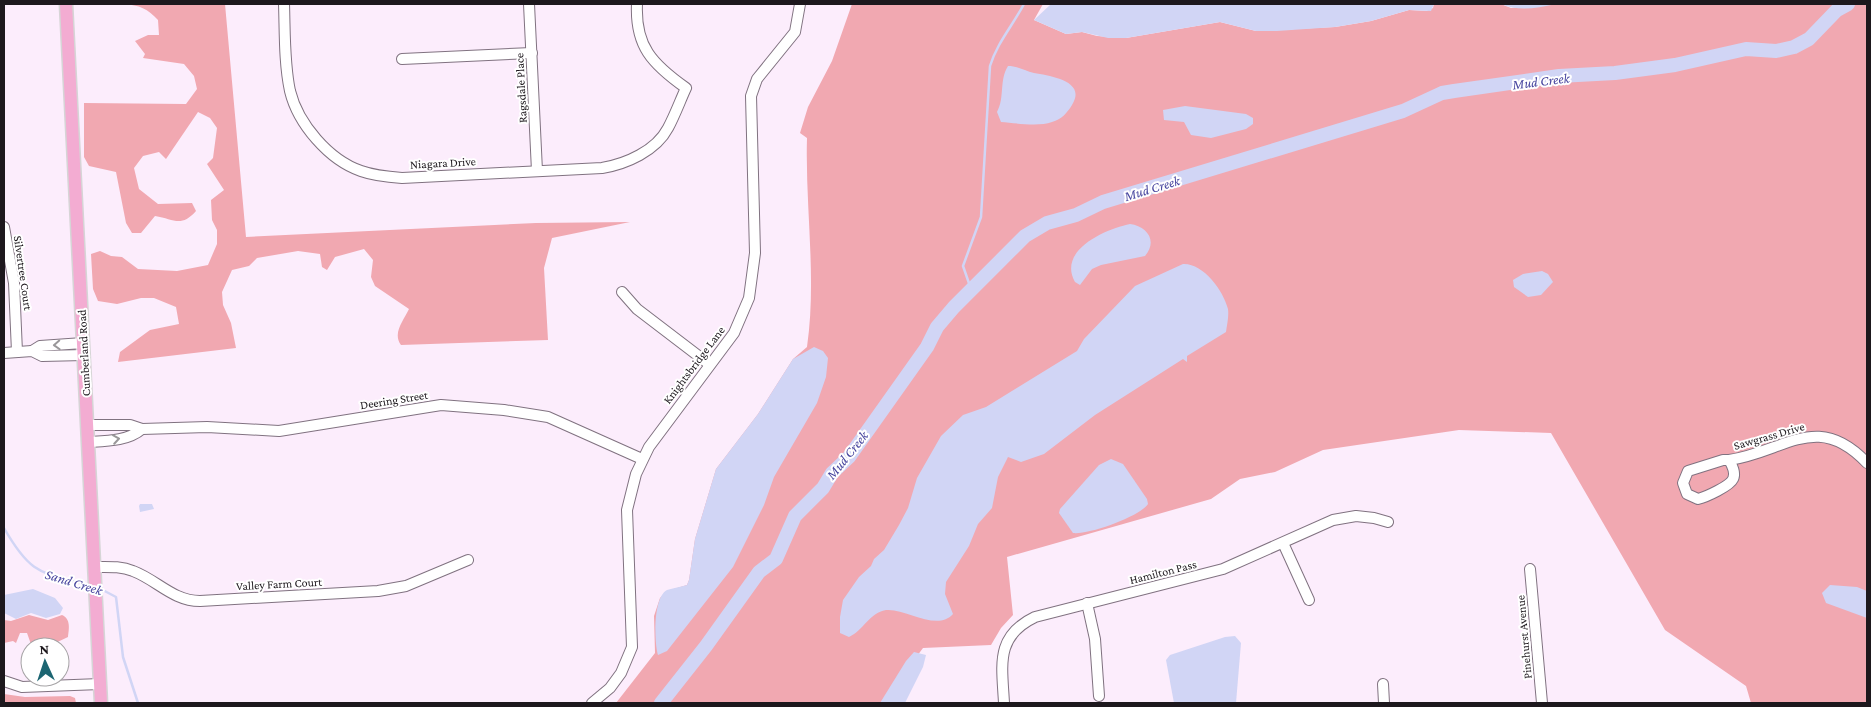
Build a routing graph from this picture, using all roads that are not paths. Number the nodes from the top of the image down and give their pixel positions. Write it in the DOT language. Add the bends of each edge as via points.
graph roads {
  1 [pos="66,4"];
  2 [pos="284,4"];
  3 [pos="529,4"];
  4 [pos="637,4"];
  5 [pos="800,4"];
  6 [pos="532,53"];
  7 [pos="402,59"];
  8 [pos="537,171"];
  9 [pos="4,227"];
  10 [pos="622,292"];
  11 [pos="83,349"];
  12 [pos="18,352"];
  13 [pos="4,353"];
  14 [pos="710,364"];
  15 [pos="88,425"];
  16 [pos="142,429"];
  17 [pos="89,442"];
  18 [pos="642,459"];
  19 [pos="1729,460"];
  20 [pos="1867,463"];
  21 [pos="1388,522"];
  22 [pos="1283,542"];
  23 [pos="468,560"];
  24 [pos="1530,569"];
  25 [pos="94,573"];
  26 [pos="1309,600"];
  27 [pos="1087,603"];
  28 [pos="4,681"];
  29 [pos="100,684"];
  30 [pos="1383,684"];
  31 [pos="1099,696"];
  32 [pos="101,703"];
  33 [pos="592,703"];
  34 [pos="1004,703"];
  35 [pos="1384,703"];
  36 [pos="1542,703"];
  1 -- 11 [label="main road, Cumberland Road"];
  2 -- 8 [label="street, Niagara Drive" via="290,92 311,131 327,149 345,162 360,171 402,178"];
  3 -- 6 [label="street, Ragsdale Place"];
  4 -- 8 [label="street, Niagara Drive" via="636,23 648,56 686,88 668,130 631,161 602,168"];
  5 -- 14 [label="street, Knightsbridge Lane" via="795,32 757,79 751,96 753,282 750,298 734,333"];
  6 -- 7 [label="street"];
  6 -- 8 [label="street, Ragsdale Place"];
  9 -- 12 [label="street, Silvertree Court" via="14,283"];
  10 -- 14 [label="street" via="636,309"];
  11 -- 12 [label="street" via="40,346 32,351"];
  11 -- 15 [label="main road, Cumberland Road"];
  12 -- 13 [label="street"];
  14 -- 18 [label="street, Knightsbridge Lane"];
  15 -- 16 [label="street, Deering Street" via="130,425"];
  15 -- 17 [label="main road, Cumberland Road"];
  17 -- 16 [label="street, Deering Street, one-way" via="122,439"];
  16 -- 18 [label="street, Deering Street" via="196,426 292,430 441,405 548,417"];
  17 -- 25 [label="main road, Cumberland Road"];
  18 -- 33 [label="street, Knightsbridge Lane" via="632,485 628,510 632,647 621,673 610,688"];
  19 -- 19 [label="street, Sawgrass Drive" via="1719,460 1688,471 1683,483 1687,494 1698,499 1730,483 1734,475"];
  19 -- 20 [label="street, Sawgrass Drive" via="1806,437 1822,436 1844,443"];
  21 -- 22 [label="street, Hamilton Pass" via="1345,517 1323,523"];
  22 -- 26 [label="street"];
  22 -- 27 [label="street, Hamilton Pass" via="1223,569"];
  23 -- 25 [label="street, Valley Farm Court" via="406,586 378,591 200,601 179,598 132,570 114,567"];
  24 -- 36 [label="street, Pinehurst Avenue"];
  25 -- 29 [label="main road, Cumberland Road"];
  27 -- 31 [label="street" via="1095,639"];
  27 -- 34 [label="street, Hamilton Pass" via="1035,616 1013,632 1002,654"];
  28 -- 29 [label="street" via="22,687"];
  29 -- 32 [label="main road, Cumberland Road"];
  30 -- 35 [label="street"];
}
